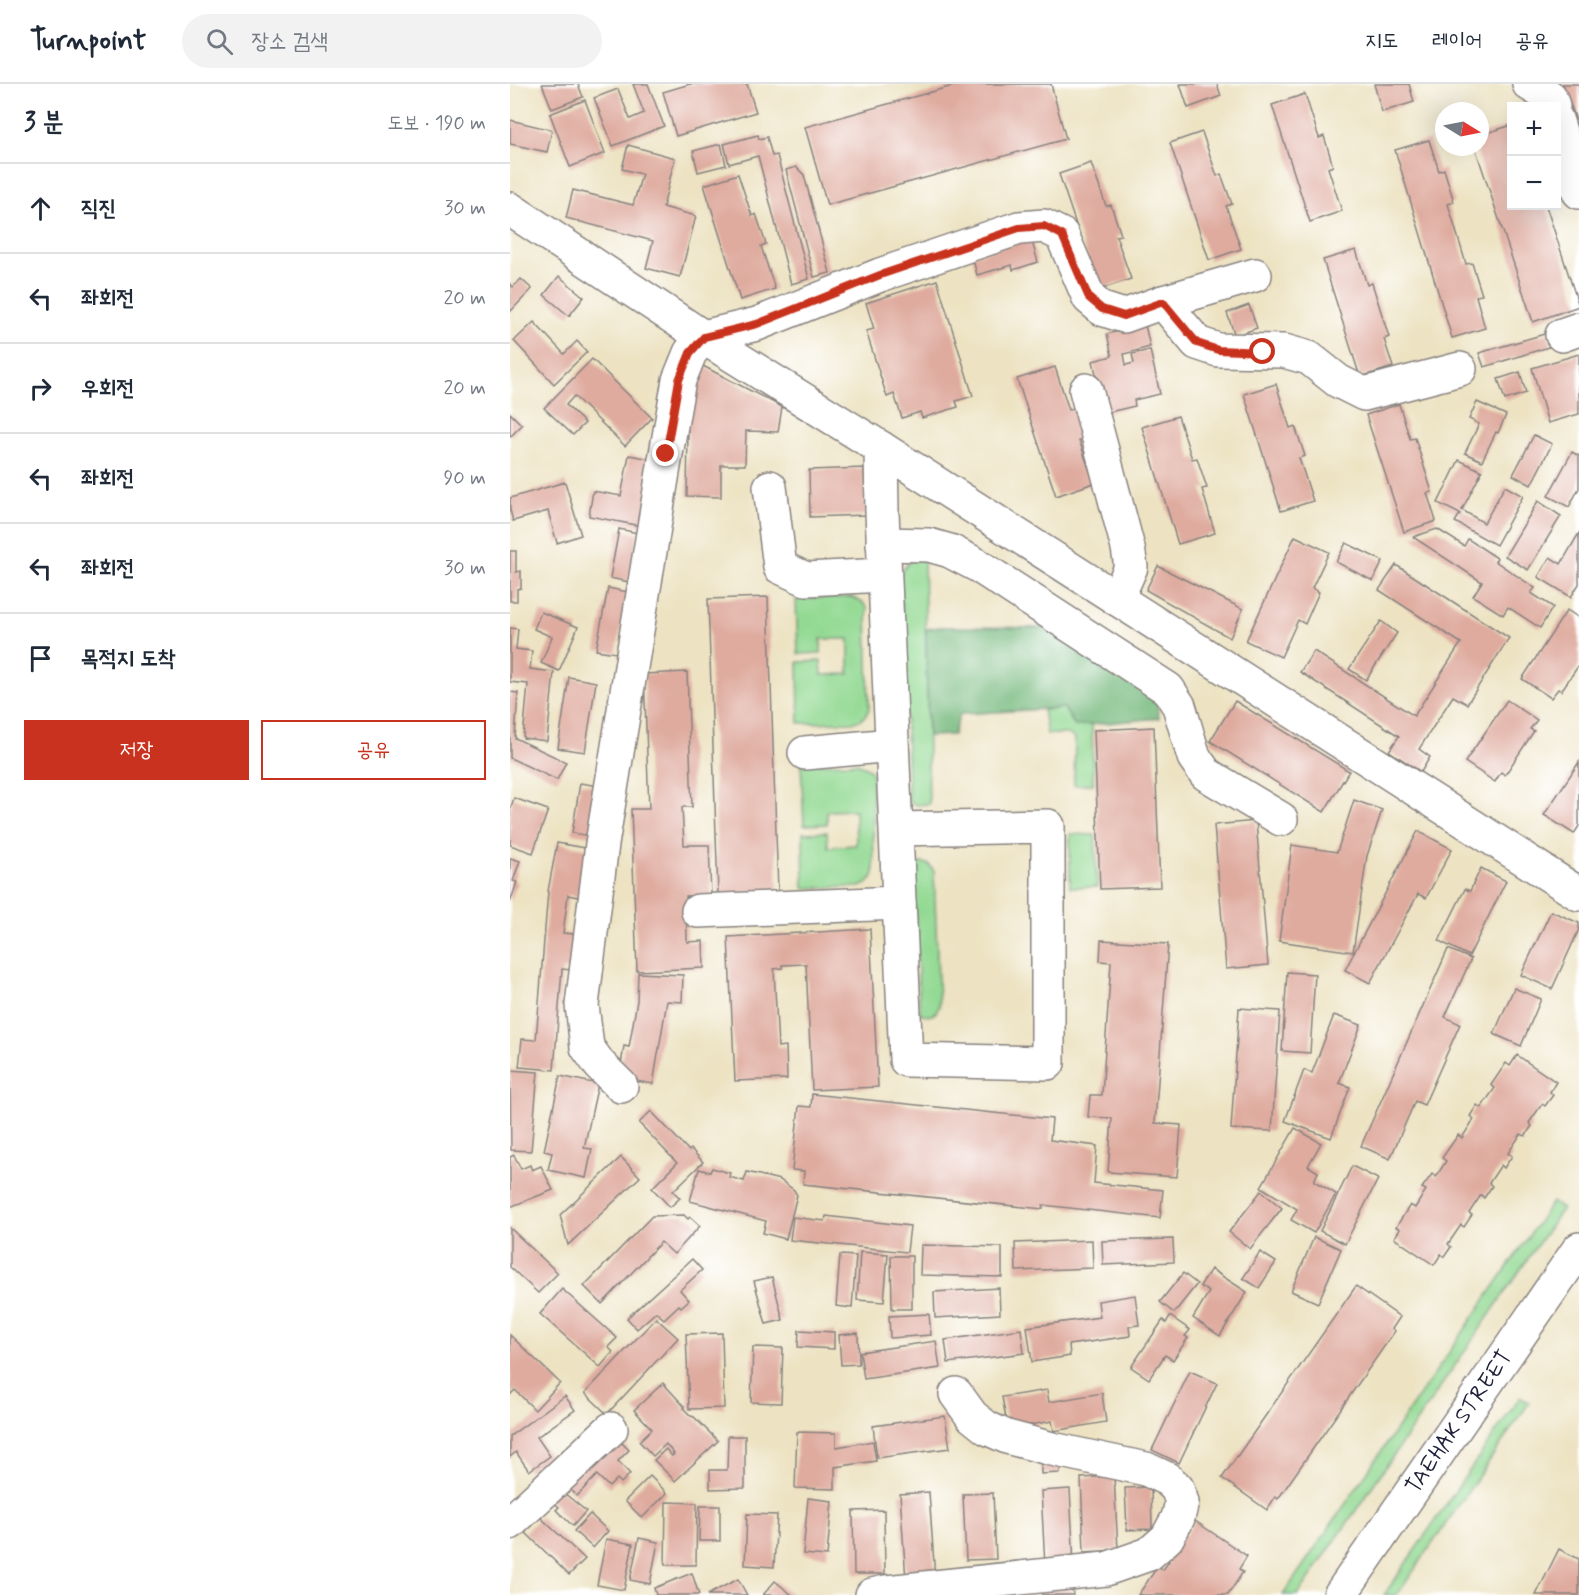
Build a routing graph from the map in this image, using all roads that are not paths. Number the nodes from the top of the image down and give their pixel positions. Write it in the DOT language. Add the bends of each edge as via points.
graph roads {
  1 [pos="1529,84"];
  2 [pos="1552,102"];
  3 [pos="1561,132"];
  4 [pos="1579,192"];
  5 [pos="510,209"];
  6 [pos="1254,275"];
  7 [pos="1163,302"];
  8 [pos="704,337"];
  9 [pos="1460,369"];
  10 [pos="1086,390"];
  11 [pos="881,448"];
  12 [pos="770,488"];
  13 [pos="884,559"];
  14 [pos="1117,599"];
  15 [pos="892,746"];
  16 [pos="805,753"];
  17 [pos="1281,819"];
  18 [pos="896,829"];
  19 [pos="1579,894"];
  20 [pos="899,903"];
  21 [pos="698,911"];
  22 [pos="621,1086"];
  23 [pos="1579,1249"];
  24 [pos="956,1394"];
  25 [pos="611,1428"];
  26 [pos="510,1523"];
  27 [pos="872,1595"];
  28 [pos="1340,1595"];
  1 -- 2 [label="street"];
  3 -- 4 [label="street"];
  5 -- 8 [label="street"];
  6 -- 7 [label="street"];
  7 -- 8 [label="street" via="1124,316 1102,309 1089,298 1062,235 1044,226 1019,228 880,275 757,324"];
  7 -- 9 [label="street" via="1197,343 1218,350 1284,351 1309,358 1338,381 1364,394"];
  8 -- 11 [label="street"];
  8 -- 22 [label="street" via="690,353 679,380 602,844 582,1005 587,1047"];
  10 -- 14 [label="street" via="1131,567"];
  11 -- 13 [label="street"];
  11 -- 14 [label="street"];
  12 -- 13 [label="street" via="780,567 806,579"];
  13 -- 15 [label="street"];
  13 -- 17 [label="street" via="929,545 950,551 1168,689 1179,706 1194,757 1206,774"];
  14 -- 19 [label="street"];
  15 -- 16 [label="street"];
  15 -- 18 [label="street"];
  18 -- 20 [label="street"];
  18 -- 20 [label="street" via="1048,826 1048,1063 906,1060"];
  20 -- 21 [label="street"];
  23 -- 28 [label="street, TAEHAK STREET"];
  24 -- 27 [label="street" via="972,1416 1007,1437 1146,1469 1167,1479 1177,1488 1182,1502 1178,1518 1167,1538 1149,1554 1106,1569"];
  25 -- 26 [label="street"];
}
